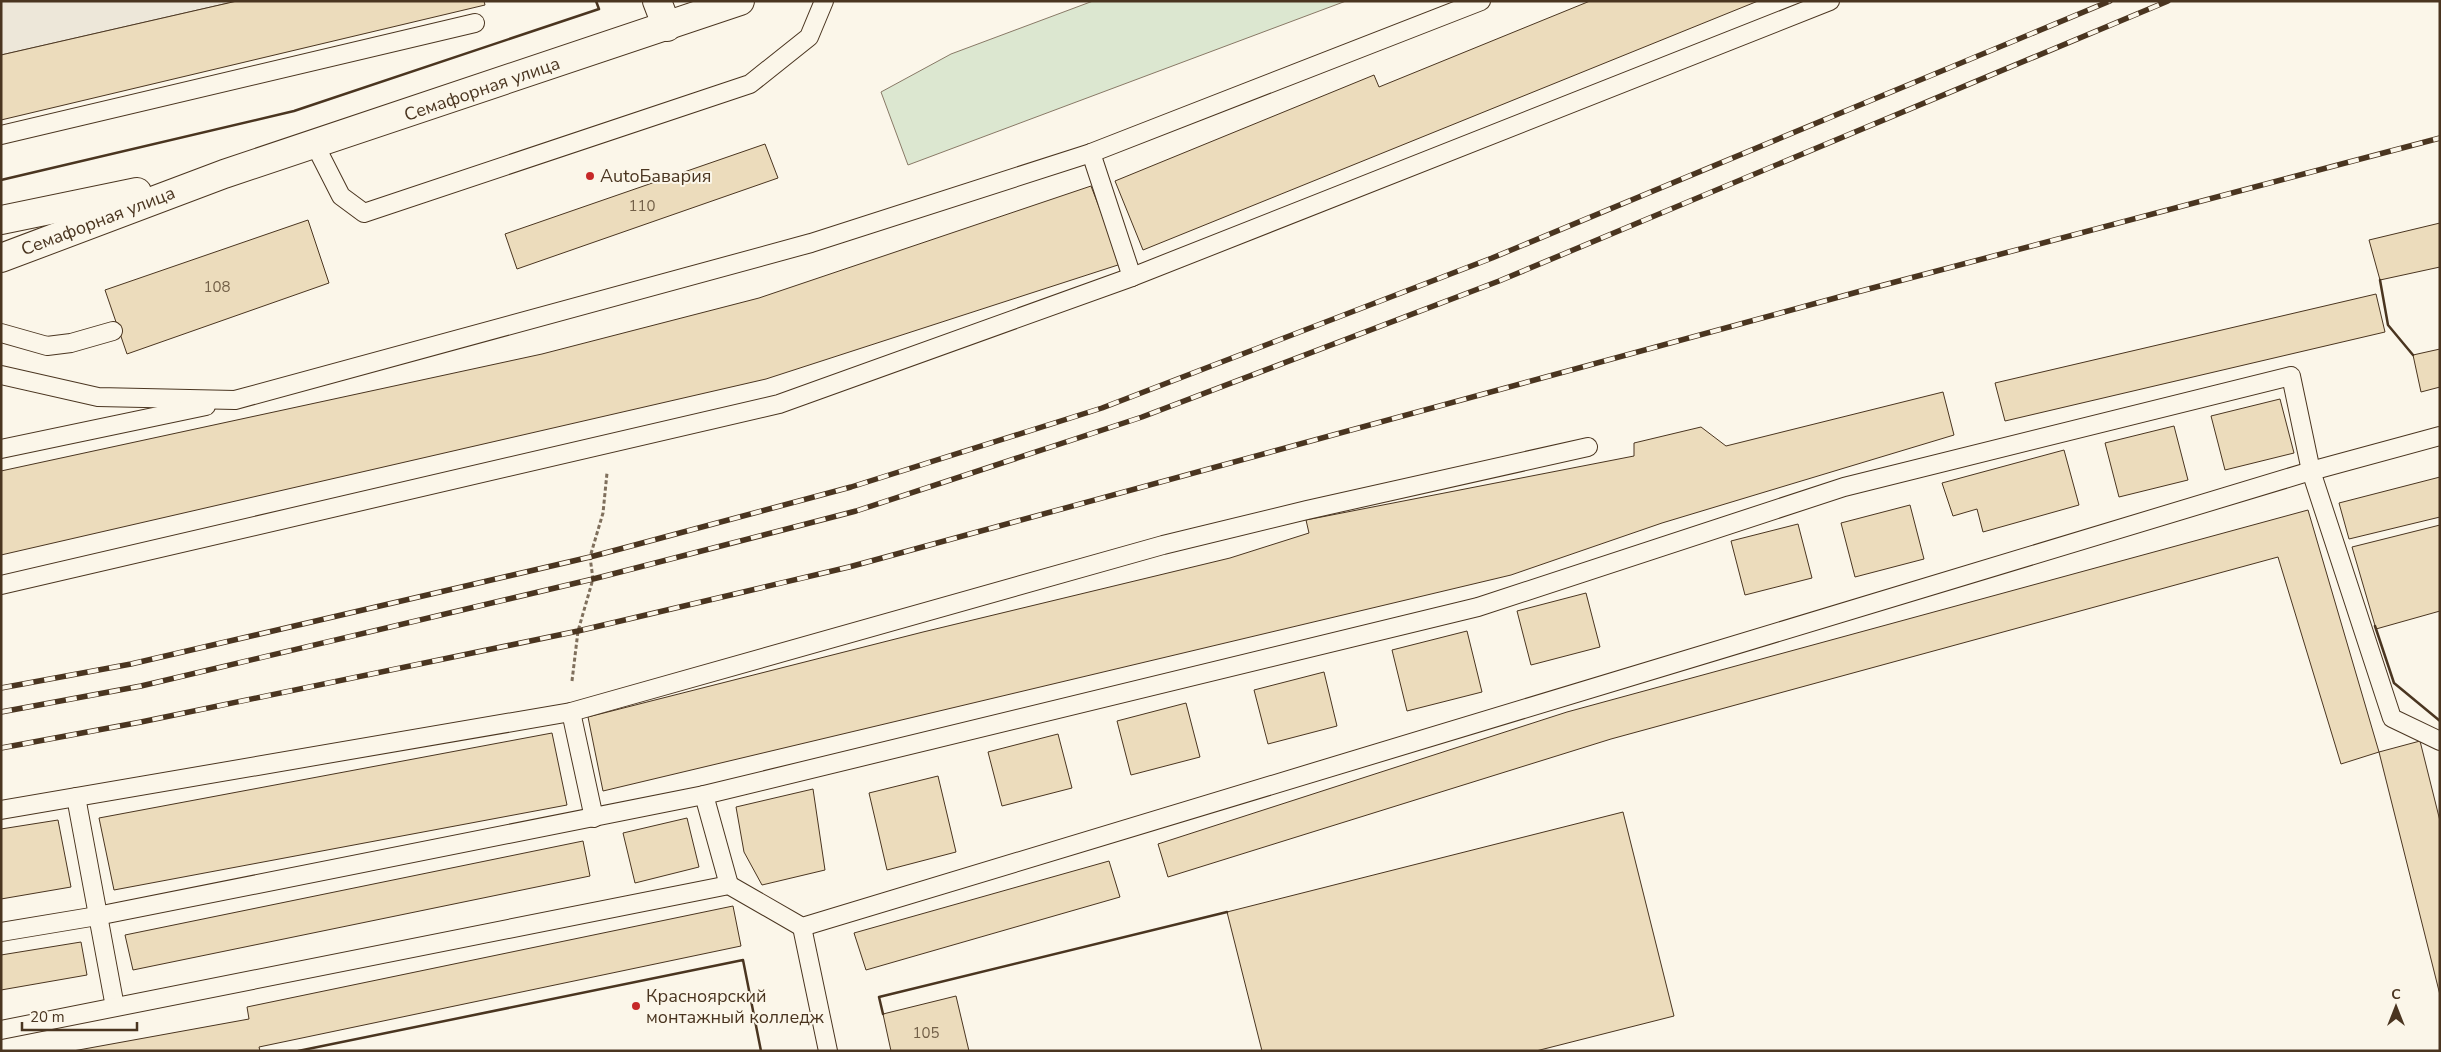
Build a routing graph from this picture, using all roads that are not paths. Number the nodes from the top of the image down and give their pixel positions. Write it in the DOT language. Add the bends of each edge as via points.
graph roads {
  1 [pos="658,1"];
  2 [pos="740,1"];
  3 [pos="824,1"];
  4 [pos="1481,1"];
  5 [pos="1830,1"];
  6 [pos="475,23"];
  7 [pos="667,26"];
  8 [pos="1,135"];
  9 [pos="315,146"];
  10 [pos="1091,152"];
  11 [pos="224,174"];
  12 [pos="1,220"];
  13 [pos="1,258"];
  14 [pos="1132,277"];
  15 [pos="113,331"];
  16 [pos="1,333"];
  17 [pos="1,375"];
  18 [pos="235,400"];
  19 [pos="2440,436"];
  20 [pos="1588,447"];
  21 [pos="1,449"];
  22 [pos="2311,471"];
  23 [pos="1,585"];
  24 [pos="571,712"];
  25 [pos="2440,741"];
  26 [pos="704,795"];
  27 [pos="76,797"];
  28 [pos="1,810"];
  29 [pos="594,818"];
  30 [pos="729,885"];
  31 [pos="97,916"];
  32 [pos="802,927"];
  33 [pos="1,932"];
  34 [pos="115,1007"];
  35 [pos="1,1030"];
  36 [pos="828,1051"];
  1 -- 7 [label="main road"];
  2 -- 7 [label="main road, Семафорная улица"];
  3 -- 9 [label="lane" via="809,37 750,84 364,213 340,196"];
  4 -- 10 [label="lane"];
  5 -- 14 [label="lane"];
  6 -- 8 [label="lane"];
  7 -- 9 [label="main road, Семафорная улица"];
  9 -- 11 [label="main road, Семафорная улица"];
  10 -- 14 [label="lane"];
  10 -- 18 [label="lane" via="811,242"];
  11 -- 12 [label="main road, Семафорная улица"];
  11 -- 13 [label="main road, Семафорная улица"];
  14 -- 23 [label="lane" via="779,404"];
  15 -- 16 [label="lane" via="47,346"];
  17 -- 18 [label="lane" via="98,397"];
  18 -- 21 [label="lane"];
  19 -- 22 [label="lane"];
  20 -- 24 [label="lane" via="1163,545"];
  22 -- 25 [label="lane" via="2392,718"];
  22 -- 26 [label="lane" via="2291,376 1844,487 1478,607"];
  22 -- 32 [label="lane"];
  24 -- 27 [label="lane"];
  24 -- 29 [label="lane"];
  26 -- 29 [label="lane"];
  26 -- 30 [label="lane"];
  27 -- 28 [label="lane"];
  27 -- 31 [label="lane"];
  29 -- 31 [label="lane"];
  30 -- 32 [label="lane"];
  30 -- 34 [label="lane"];
  31 -- 33 [label="lane"];
  31 -- 34 [label="lane"];
  32 -- 36 [label="lane"];
  34 -- 35 [label="lane"];
}
